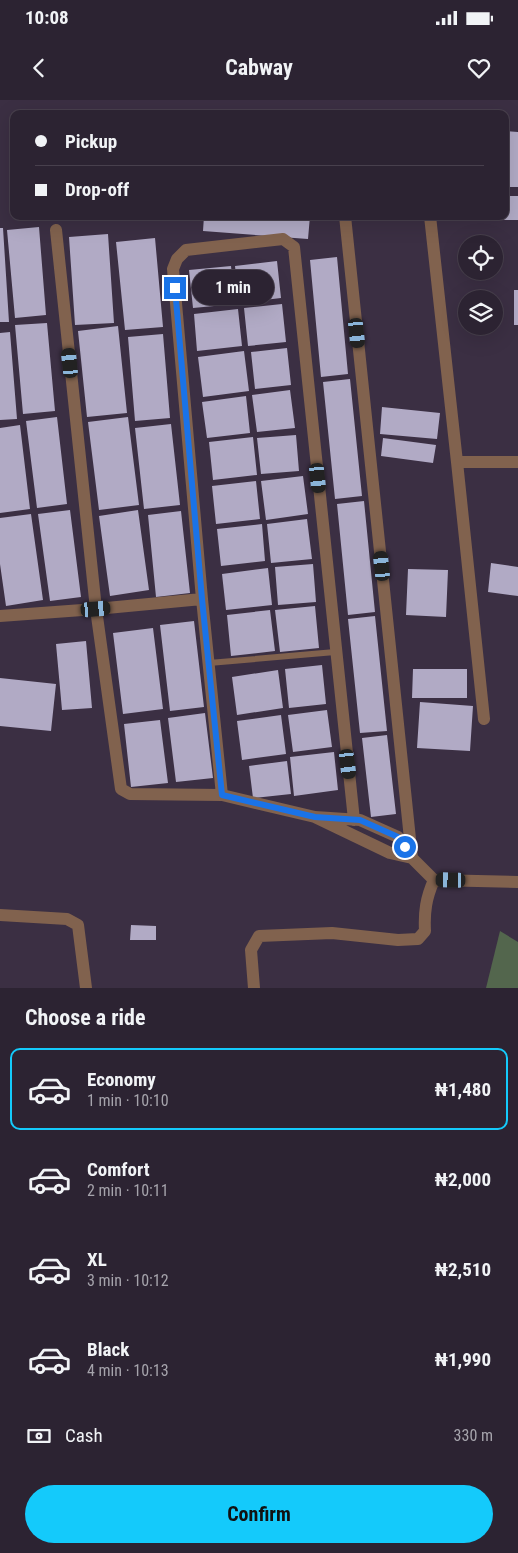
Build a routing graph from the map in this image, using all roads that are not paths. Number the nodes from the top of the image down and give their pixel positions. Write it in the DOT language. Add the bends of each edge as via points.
graph roads {
  1 [pos="345,220"];
  2 [pos="430,220"];
  3 [pos="56,230"];
  4 [pos="457,462"];
  5 [pos="518,462"];
  6 [pos="202,599"];
  7 [pos="96,609"];
  8 [pos="0,616"];
  9 [pos="335,652"];
  10 [pos="209,663"];
  11 [pos="484,719"];
  12 [pos="222,795"];
  13 [pos="315,817"];
  14 [pos="354,820"];
  15 [pos="412,858"];
  16 [pos="434,880"];
  17 [pos="518,882"];
  18 [pos="0,916"];
  19 [pos="86,988"];
  20 [pos="254,988"];
  1 -- 15 [label="street"];
  2 -- 4 [label="street"];
  3 -- 7 [label="street"];
  4 -- 5 [label="street"];
  4 -- 11 [label="street"];
  6 -- 7 [label="street"];
  6 -- 9 [label="street" via="173,269 177,258 186,250 283,239 294,247"];
  6 -- 10 [label="street"];
  7 -- 8 [label="street"];
  7 -- 12 [label="street" via="121,789 130,794"];
  9 -- 10 [label="lane"];
  9 -- 14 [label="street"];
  10 -- 12 [label="street"];
  12 -- 13 [label="street"];
  13 -- 14 [label="street"];
  13 -- 15 [label="street" via="390,853"];
  14 -- 15 [label="street" via="398,837"];
  15 -- 16 [label="street"];
  16 -- 17 [label="street"];
  16 -- 20 [label="street" via="424,911 425,931 418,939 332,933 259,936 251,950"];
  18 -- 19 [label="street" via="67,919 78,925"];
}
